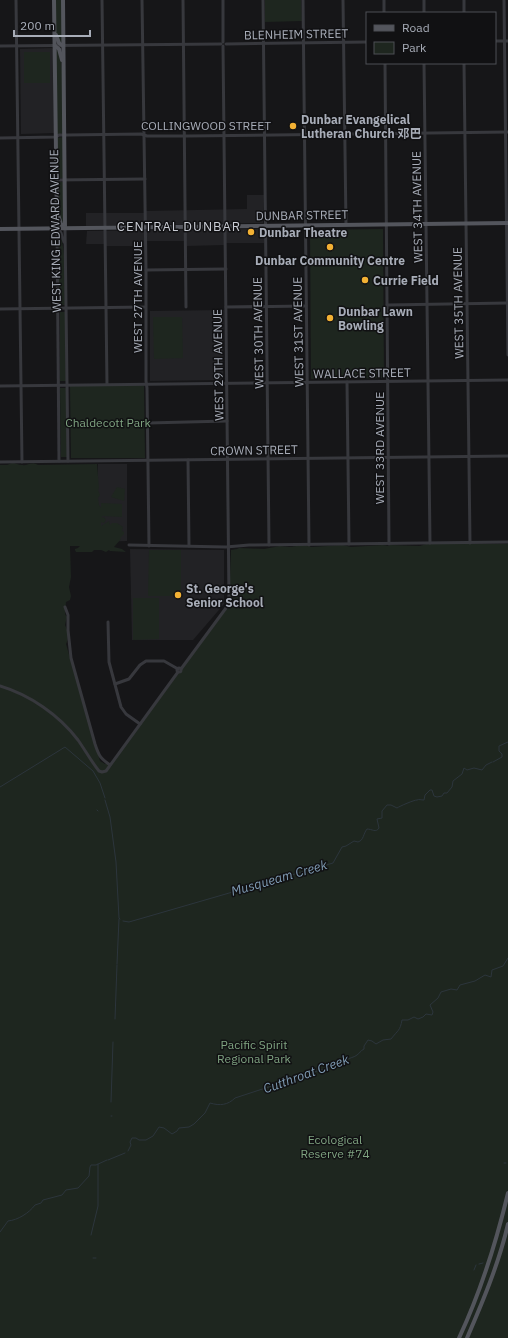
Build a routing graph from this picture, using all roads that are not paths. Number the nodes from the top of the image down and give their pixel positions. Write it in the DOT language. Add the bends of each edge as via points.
graph roads {
  1 [pos="16,0"];
  2 [pos="54,0"];
  3 [pos="63,0"];
  4 [pos="102,0"];
  5 [pos="142,0"];
  6 [pos="183,0"];
  7 [pos="223,0"];
  8 [pos="263,0"];
  9 [pos="303,0"];
  10 [pos="343,0"];
  11 [pos="384,0"];
  12 [pos="424,0"];
  13 [pos="464,0"];
  14 [pos="504,0"];
  15 [pos="384,12"];
  16 [pos="424,12"];
  17 [pos="464,12"];
  18 [pos="54,29"];
  19 [pos="506,41"];
  20 [pos="344,42"];
  21 [pos="366,42"];
  22 [pos="304,43"];
  23 [pos="183,44"];
  24 [pos="223,44"];
  25 [pos="264,44"];
  26 [pos="103,45"];
  27 [pos="143,45"];
  28 [pos="0,46"];
  29 [pos="17,46"];
  30 [pos="54,46"];
  31 [pos="63,46"];
  32 [pos="384,64"];
  33 [pos="424,64"];
  34 [pos="464,64"];
  35 [pos="63,68"];
  36 [pos="465,132"];
  37 [pos="507,132"];
  38 [pos="385,133"];
  39 [pos="425,133"];
  40 [pos="104,134"];
  41 [pos="305,134"];
  42 [pos="345,134"];
  43 [pos="64,135"];
  44 [pos="144,135"];
  45 [pos="224,135"];
  46 [pos="265,135"];
  47 [pos="184,136"];
  48 [pos="56,137"];
  49 [pos="0,138"];
  50 [pos="18,138"];
  51 [pos="145,179"];
  52 [pos="56,180"];
  53 [pos="65,180"];
  54 [pos="104,180"];
  55 [pos="57,212"];
  56 [pos="507,223"];
  57 [pos="386,224"];
  58 [pos="426,224"];
  59 [pos="467,224"];
  60 [pos="306,225"];
  61 [pos="346,225"];
  62 [pos="226,226"];
  63 [pos="266,226"];
  64 [pos="146,227"];
  65 [pos="186,227"];
  66 [pos="57,228"];
  67 [pos="65,228"];
  68 [pos="105,228"];
  69 [pos="0,229"];
  70 [pos="19,229"];
  71 [pos="65,251"];
  72 [pos="186,269"];
  73 [pos="226,269"];
  74 [pos="146,270"];
  75 [pos="508,303"];
  76 [pos="427,304"];
  77 [pos="467,304"];
  78 [pos="387,305"];
  79 [pos="226,306"];
  80 [pos="266,306"];
  81 [pos="306,306"];
  82 [pos="186,307"];
  83 [pos="58,308"];
  84 [pos="66,308"];
  85 [pos="106,308"];
  86 [pos="145,308"];
  87 [pos="0,309"];
  88 [pos="20,309"];
  89 [pos="508,355"];
  90 [pos="468,380"];
  91 [pos="508,380"];
  92 [pos="388,381"];
  93 [pos="428,381"];
  94 [pos="307,382"];
  95 [pos="348,382"];
  96 [pos="227,383"];
  97 [pos="267,383"];
  98 [pos="107,384"];
  99 [pos="147,384"];
  100 [pos="59,385"];
  101 [pos="67,385"];
  102 [pos="0,386"];
  103 [pos="21,386"];
  104 [pos="227,421"];
  105 [pos="148,422"];
  106 [pos="508,456"];
  107 [pos="469,457"];
  108 [pos="308,458"];
  109 [pos="348,458"];
  110 [pos="388,458"];
  111 [pos="429,458"];
  112 [pos="268,459"];
  113 [pos="188,460"];
  114 [pos="228,460"];
  115 [pos="60,461"];
  116 [pos="68,461"];
  117 [pos="148,461"];
  118 [pos="0,462"];
  119 [pos="22,462"];
  120 [pos="508,542"];
  121 [pos="430,543"];
  122 [pos="470,543"];
  123 [pos="349,544"];
  124 [pos="389,544"];
  125 [pos="129,545"];
  126 [pos="269,545"];
  127 [pos="309,545"];
  128 [pos="149,546"];
  129 [pos="189,546"];
  130 [pos="229,547"];
  131 [pos="65,607"];
  132 [pos="108,622"];
  133 [pos="179,670"];
  134 [pos="115,684"];
  135 [pos="0,686"];
  136 [pos="140,724"];
  137 [pos="110,765"];
  138 [pos="508,1193"];
  139 [pos="508,1224"];
  140 [pos="459,1338"];
  141 [pos="467,1338"];
  1 -- 29 [label="street"];
  2 -- 18 [label="main road, WEST KING EDWARD AVENUE"];
  3 -- 31 [label="main road, WEST KING EDWARD AVENUE"];
  4 -- 26 [label="street"];
  5 -- 27 [label="street, WEST 27TH AVENUE"];
  6 -- 23 [label="street"];
  7 -- 24 [label="street, WEST 29TH AVENUE"];
  8 -- 25 [label="street, WEST 30TH AVENUE"];
  9 -- 22 [label="street, WEST 31ST AVENUE"];
  10 -- 20 [label="street"];
  11 -- 15 [label="street"];
  12 -- 16 [label="street"];
  13 -- 17 [label="street"];
  14 -- 19 [label="street"];
  18 -- 30 [label="main road, WEST KING EDWARD AVENUE"];
  18 -- 31 [label="main road"];
  19 -- 37 [label="street"];
  20 -- 21 [label="street, BLENHEIM STREET"];
  20 -- 22 [label="street, BLENHEIM STREET"];
  20 -- 42 [label="street"];
  22 -- 25 [label="street, BLENHEIM STREET"];
  22 -- 41 [label="street, WEST 31ST AVENUE"];
  23 -- 24 [label="street, BLENHEIM STREET"];
  23 -- 27 [label="street, BLENHEIM STREET"];
  23 -- 47 [label="street"];
  24 -- 25 [label="street, BLENHEIM STREET"];
  24 -- 45 [label="street, WEST 29TH AVENUE"];
  25 -- 46 [label="street, WEST 30TH AVENUE"];
  26 -- 27 [label="street, BLENHEIM STREET"];
  26 -- 31 [label="street, BLENHEIM STREET"];
  26 -- 40 [label="street"];
  27 -- 44 [label="street, WEST 27TH AVENUE"];
  28 -- 29 [label="street, BLENHEIM STREET"];
  29 -- 30 [label="street, BLENHEIM STREET"];
  29 -- 50 [label="street"];
  30 -- 31 [label="street, BLENHEIM STREET"];
  30 -- 35 [label="main road" via="59,50"];
  30 -- 48 [label="main road, WEST KING EDWARD AVENUE"];
  31 -- 35 [label="main road, WEST KING EDWARD AVENUE"];
  32 -- 38 [label="street, WEST 33RD AVENUE"];
  33 -- 39 [label="street, WEST 34TH AVENUE"];
  34 -- 36 [label="street, WEST 35TH AVENUE"];
  35 -- 43 [label="main road, WEST KING EDWARD AVENUE"];
  36 -- 37 [label="street, COLLINGWOOD STREET"];
  36 -- 39 [label="street, COLLINGWOOD STREET"];
  36 -- 59 [label="street, WEST 35TH AVENUE"];
  37 -- 56 [label="street"];
  38 -- 39 [label="street, COLLINGWOOD STREET"];
  38 -- 42 [label="street, COLLINGWOOD STREET"];
  38 -- 57 [label="street, WEST 33RD AVENUE"];
  39 -- 58 [label="street, WEST 34TH AVENUE"];
  40 -- 43 [label="street, COLLINGWOOD STREET"];
  40 -- 44 [label="street, COLLINGWOOD STREET"];
  40 -- 54 [label="street"];
  41 -- 42 [label="street, COLLINGWOOD STREET"];
  41 -- 46 [label="street, COLLINGWOOD STREET"];
  41 -- 60 [label="street, WEST 31ST AVENUE"];
  42 -- 61 [label="street"];
  43 -- 48 [label="street, COLLINGWOOD STREET"];
  43 -- 53 [label="main road, WEST KING EDWARD AVENUE"];
  44 -- 47 [label="street, COLLINGWOOD STREET"];
  44 -- 51 [label="street, WEST 27TH AVENUE"];
  45 -- 46 [label="street, COLLINGWOOD STREET"];
  45 -- 47 [label="street, COLLINGWOOD STREET"];
  45 -- 62 [label="street, WEST 29TH AVENUE"];
  46 -- 63 [label="street, WEST 30TH AVENUE"];
  47 -- 65 [label="street"];
  48 -- 50 [label="street, COLLINGWOOD STREET"];
  48 -- 52 [label="main road, WEST KING EDWARD AVENUE"];
  49 -- 50 [label="street, COLLINGWOOD STREET"];
  50 -- 70 [label="street"];
  51 -- 54 [label="street"];
  51 -- 64 [label="street, WEST 27TH AVENUE"];
  52 -- 53 [label="street"];
  52 -- 55 [label="main road, WEST KING EDWARD AVENUE"];
  53 -- 54 [label="street"];
  53 -- 67 [label="main road, WEST KING EDWARD AVENUE"];
  54 -- 68 [label="street"];
  55 -- 66 [label="main road, WEST KING EDWARD AVENUE"];
  55 -- 67 [label="main road"];
  56 -- 59 [label="main road, DUNBAR STREET"];
  56 -- 75 [label="street"];
  57 -- 58 [label="main road, DUNBAR STREET"];
  57 -- 61 [label="main road, DUNBAR STREET"];
  57 -- 78 [label="street, WEST 33RD AVENUE"];
  58 -- 59 [label="main road, DUNBAR STREET"];
  58 -- 76 [label="street, WEST 34TH AVENUE"];
  59 -- 77 [label="street, WEST 35TH AVENUE"];
  60 -- 61 [label="main road, DUNBAR STREET"];
  60 -- 63 [label="main road, DUNBAR STREET"];
  60 -- 81 [label="street, WEST 31ST AVENUE"];
  62 -- 63 [label="main road, DUNBAR STREET"];
  62 -- 65 [label="main road, DUNBAR STREET"];
  62 -- 73 [label="street, WEST 29TH AVENUE"];
  63 -- 80 [label="street, WEST 30TH AVENUE"];
  64 -- 65 [label="main road, DUNBAR STREET"];
  64 -- 68 [label="main road, DUNBAR STREET"];
  64 -- 74 [label="street, WEST 27TH AVENUE"];
  65 -- 72 [label="street"];
  66 -- 67 [label="main road, DUNBAR STREET"];
  66 -- 70 [label="main road, DUNBAR STREET"];
  66 -- 71 [label="street" via="61,233"];
  66 -- 83 [label="street, WEST KING EDWARD AVENUE"];
  67 -- 68 [label="main road, DUNBAR STREET"];
  67 -- 71 [label="street, WEST KING EDWARD AVENUE"];
  68 -- 85 [label="street"];
  69 -- 70 [label="main road, DUNBAR STREET"];
  70 -- 88 [label="street"];
  71 -- 84 [label="street, WEST KING EDWARD AVENUE"];
  72 -- 73 [label="street"];
  72 -- 74 [label="street"];
  72 -- 82 [label="street"];
  73 -- 79 [label="street, WEST 29TH AVENUE"];
  74 -- 86 [label="street, WEST 27TH AVENUE"];
  75 -- 77 [label="street"];
  75 -- 89 [label="street"];
  76 -- 77 [label="street"];
  76 -- 78 [label="street"];
  76 -- 93 [label="street, WEST 34TH AVENUE"];
  77 -- 90 [label="street, WEST 35TH AVENUE"];
  78 -- 92 [label="street, WEST 33RD AVENUE"];
  79 -- 80 [label="street"];
  79 -- 96 [label="street, WEST 29TH AVENUE"];
  80 -- 81 [label="street"];
  80 -- 97 [label="street, WEST 30TH AVENUE"];
  81 -- 94 [label="street, WEST 31ST AVENUE"];
  83 -- 84 [label="street"];
  83 -- 88 [label="street"];
  83 -- 100 [label="street, WEST KING EDWARD AVENUE"];
  84 -- 85 [label="street"];
  84 -- 101 [label="street, WEST KING EDWARD AVENUE"];
  85 -- 86 [label="street"];
  85 -- 98 [label="street"];
  86 -- 99 [label="street, WEST 27TH AVENUE"];
  87 -- 88 [label="street"];
  88 -- 103 [label="street"];
  90 -- 91 [label="street, WALLACE STREET"];
  90 -- 93 [label="street, WALLACE STREET"];
  90 -- 107 [label="street, WEST 35TH AVENUE"];
  92 -- 93 [label="street, WALLACE STREET"];
  92 -- 95 [label="street, WALLACE STREET"];
  92 -- 110 [label="street, WEST 33RD AVENUE"];
  93 -- 111 [label="street, WEST 34TH AVENUE"];
  94 -- 95 [label="street, WALLACE STREET"];
  94 -- 97 [label="street, WALLACE STREET"];
  94 -- 108 [label="street, WEST 31ST AVENUE"];
  95 -- 109 [label="street"];
  96 -- 97 [label="street, WALLACE STREET"];
  96 -- 99 [label="street, WALLACE STREET"];
  96 -- 104 [label="street, WEST 29TH AVENUE"];
  97 -- 112 [label="street, WEST 30TH AVENUE"];
  98 -- 99 [label="street, WALLACE STREET"];
  98 -- 101 [label="street, WALLACE STREET"];
  99 -- 105 [label="street, WEST 27TH AVENUE"];
  100 -- 101 [label="street, WALLACE STREET"];
  100 -- 103 [label="street, WALLACE STREET"];
  100 -- 115 [label="street, WEST KING EDWARD AVENUE"];
  101 -- 116 [label="street, WEST KING EDWARD AVENUE"];
  102 -- 103 [label="street, WALLACE STREET"];
  103 -- 119 [label="street"];
  104 -- 105 [label="street"];
  104 -- 114 [label="street, WEST 29TH AVENUE"];
  105 -- 117 [label="street, WEST 27TH AVENUE"];
  106 -- 107 [label="street, CROWN STREET"];
  107 -- 111 [label="street, CROWN STREET"];
  107 -- 122 [label="street, WEST 35TH AVENUE"];
  108 -- 109 [label="street, CROWN STREET"];
  108 -- 112 [label="street, CROWN STREET"];
  108 -- 127 [label="street, WEST 31ST AVENUE"];
  109 -- 110 [label="street, CROWN STREET"];
  109 -- 123 [label="street"];
  110 -- 111 [label="street, CROWN STREET"];
  110 -- 124 [label="street, WEST 33RD AVENUE"];
  111 -- 121 [label="street, WEST 34TH AVENUE"];
  112 -- 114 [label="street, CROWN STREET"];
  112 -- 126 [label="street, WEST 30TH AVENUE"];
  113 -- 114 [label="street, CROWN STREET"];
  113 -- 117 [label="street, CROWN STREET"];
  113 -- 129 [label="street"];
  114 -- 130 [label="street, WEST 29TH AVENUE"];
  115 -- 116 [label="street, CROWN STREET"];
  115 -- 119 [label="street, CROWN STREET"];
  116 -- 117 [label="street, CROWN STREET"];
  117 -- 128 [label="street, WEST 27TH AVENUE"];
  118 -- 119 [label="street, CROWN STREET"];
  120 -- 122 [label="street"];
  121 -- 122 [label="street"];
  121 -- 124 [label="street"];
  123 -- 124 [label="street"];
  123 -- 127 [label="street"];
  125 -- 128 [label="street"];
  126 -- 127 [label="street"];
  126 -- 130 [label="street"];
  128 -- 129 [label="street"];
  129 -- 130 [label="street"];
  130 -- 133 [label="street, WEST 29TH AVENUE" via="228,604"];
  131 -- 137 [label="street" via="68,615 70,658 98,755"];
  132 -- 134 [label="street" via="109,662"];
  133 -- 134 [label="street" via="164,661 146,661 129,679"];
  133 -- 136 [label="street, WEST 29TH AVENUE"];
  134 -- 136 [label="street" via="123,710"];
  135 -- 137 [label="street" via="28,698 57,718 77,739 99,771 106,771"];
  136 -- 137 [label="street, WEST 29TH AVENUE"];
  138 -- 140 [label="main road" via="488,1265"];
  139 -- 141 [label="main road" via="487,1289"];
}
